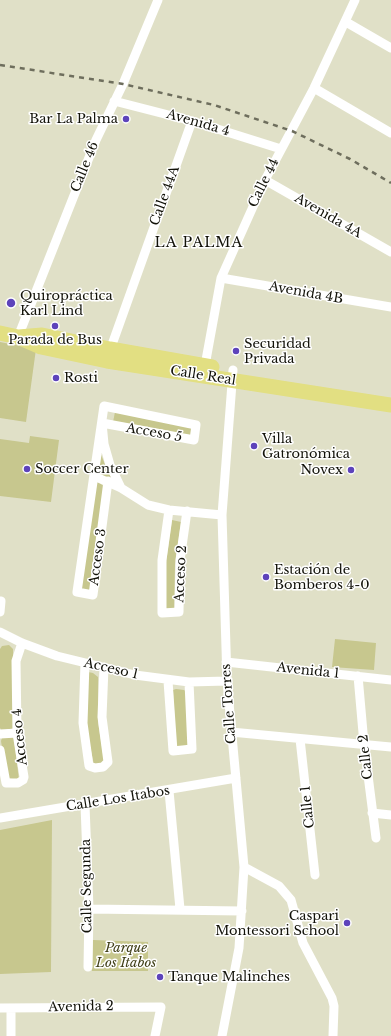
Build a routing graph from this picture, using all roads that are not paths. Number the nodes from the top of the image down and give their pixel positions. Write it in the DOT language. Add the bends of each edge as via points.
graph roads {
  1 [pos="158,0"];
  2 [pos="355,0"];
  3 [pos="346,22"];
  4 [pos="391,48"];
  5 [pos="314,88"];
  6 [pos="114,101"];
  7 [pos="192,121"];
  8 [pos="391,133"];
  9 [pos="281,149"];
  10 [pos="265,180"];
  11 [pos="391,252"];
  12 [pos="221,278"];
  13 [pos="391,308"];
  14 [pos="0,333"];
  15 [pos="18,337"];
  16 [pos="109,355"];
  17 [pos="204,371"];
  18 [pos="232,376"];
  19 [pos="391,396"];
  20 [pos="391,405"];
  21 [pos="102,423"];
  22 [pos="94,476"];
  23 [pos="108,481"];
  24 [pos="121,488"];
  25 [pos="169,510"];
  26 [pos="187,511"];
  27 [pos="222,515"];
  28 [pos="1,601"];
  29 [pos="0,612"];
  30 [pos="0,632"];
  31 [pos="22,643"];
  32 [pos="226,662"];
  33 [pos="85,663"];
  34 [pos="104,667"];
  35 [pos="358,676"];
  36 [pos="391,680"];
  37 [pos="168,681"];
  38 [pos="227,681"];
  39 [pos="189,682"];
  40 [pos="231,732"];
  41 [pos="17,733"];
  42 [pos="0,734"];
  43 [pos="300,739"];
  44 [pos="364,744"];
  45 [pos="391,747"];
  46 [pos="0,750"];
  47 [pos="236,778"];
  48 [pos="169,791"];
  49 [pos="85,805"];
  50 [pos="372,813"];
  51 [pos="391,815"];
  52 [pos="0,818"];
  53 [pos="376,838"];
  54 [pos="244,866"];
  55 [pos="315,875"];
  56 [pos="89,909"];
  57 [pos="180,909"];
  58 [pos="242,911"];
  59 [pos="88,967"];
  60 [pos="0,1008"];
  61 [pos="11,1008"];
  62 [pos="11,1036"];
  63 [pos="155,1036"];
  64 [pos="222,1036"];
  65 [pos="333,1036"];
  1 -- 6 [label="street, Calle 46"];
  2 -- 3 [label="street, Calle 44"];
  3 -- 4 [label="street"];
  3 -- 5 [label="street, Calle 44"];
  5 -- 8 [label="street"];
  5 -- 9 [label="street, Calle 44"];
  6 -- 7 [label="street, Avenida 4"];
  6 -- 15 [label="street, Calle 46"];
  7 -- 9 [label="street, Avenida 4"];
  7 -- 16 [label="street, Calle 44A"];
  9 -- 10 [label="street, Calle 44"];
  10 -- 11 [label="street, Avenida 4A"];
  10 -- 12 [label="street, Calle 44"];
  12 -- 13 [label="street, Avenida 4B"];
  12 -- 17 [label="street, Calle 44"];
  14 -- 15 [label="main road, Calle Real"];
  15 -- 16 [label="main road, Calle Real" via="42,335"];
  16 -- 17 [label="main road, Calle Real"];
  17 -- 18 [label="main road, Calle Real"];
  18 -- 19 [label="main road, Calle Real"];
  18 -- 20 [label="main road, Calle Real"];
  18 -- 27 [label="street, Calle Torres"];
  21 -- 21 [label="street, Acceso 5" via="194,440 196,425 104,406"];
  21 -- 22 [label="street"];
  21 -- 24 [label="street" via="106,451"];
  22 -- 23 [label="street"];
  22 -- 23 [label="street, Acceso 3" via="77,592 93,595"];
  23 -- 24 [label="street"];
  24 -- 25 [label="street" via="148,505"];
  25 -- 26 [label="street"];
  25 -- 26 [label="street, Acceso 2" via="162,560 162,613 179,612 180,560"];
  26 -- 27 [label="street"];
  27 -- 32 [label="street, Calle Torres"];
  28 -- 29 [label="street"];
  30 -- 31 [label="street, Acceso 1"];
  31 -- 33 [label="street, Acceso 1"];
  31 -- 41 [label="street, Acceso 4" via="16,661"];
  32 -- 35 [label="street, Avenida 1"];
  32 -- 38 [label="street, Calle Torres"];
  33 -- 34 [label="street, Acceso 1"];
  33 -- 34 [label="street" via="83,723 89,766 95,768 104,767 108,762 102,717"];
  34 -- 37 [label="street, Acceso 1"];
  35 -- 36 [label="street, Avenida 1"];
  35 -- 44 [label="street, Calle 2"];
  37 -- 39 [label="street, Acceso 1"];
  37 -- 39 [label="street" via="173,751 192,749"];
  38 -- 39 [label="street, Acceso 1"];
  38 -- 40 [label="street, Calle Torres"];
  40 -- 43 [label="street"];
  40 -- 47 [label="street, Calle Torres"];
  41 -- 42 [label="street"];
  41 -- 46 [label="street, Acceso 4" via="24,777 18,783 6,783"];
  43 -- 44 [label="street"];
  43 -- 55 [label="street, Calle 1"];
  44 -- 45 [label="street"];
  44 -- 50 [label="street, Calle 2"];
  47 -- 48 [label="street, Calle Los Itabos"];
  47 -- 54 [label="street, Calle Torres"];
  48 -- 49 [label="street, Calle Los Itabos"];
  48 -- 57 [label="street"];
  49 -- 52 [label="street, Calle Los Itabos"];
  49 -- 56 [label="street, Calle Segunda"];
  50 -- 51 [label="street"];
  50 -- 53 [label="street, Calle 2"];
  54 -- 58 [label="street, Calle Torres"];
  54 -- 65 [label="street" via="279,886 291,900 303,943 332,998"];
  56 -- 57 [label="street"];
  56 -- 59 [label="street, Calle Segunda"];
  57 -- 58 [label="street"];
  58 -- 64 [label="street, Calle Torres" via="239,948"];
  60 -- 61 [label="street, Avenida 2"];
  61 -- 62 [label="street"];
  61 -- 63 [label="street, Avenida 2" via="162,1007"];
}
